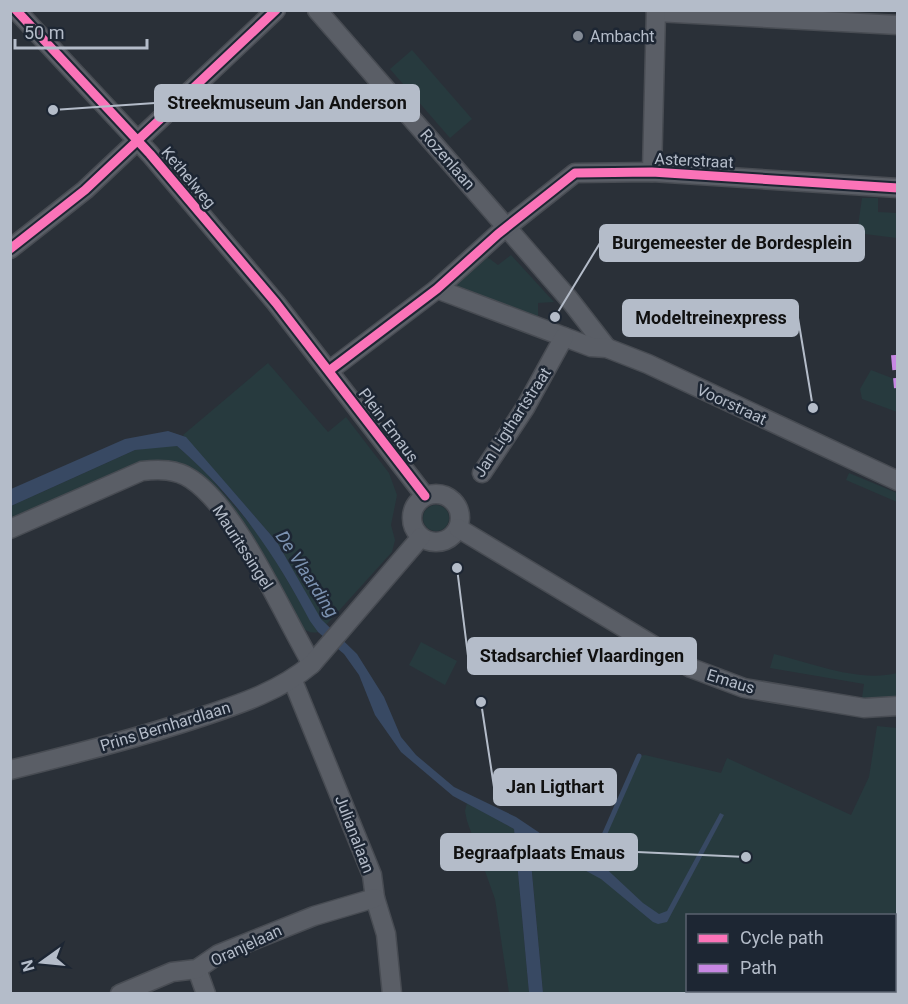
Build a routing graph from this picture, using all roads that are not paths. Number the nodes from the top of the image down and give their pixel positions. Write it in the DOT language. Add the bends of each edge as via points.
graph roads {
  1 [pos="16,10"];
  2 [pos="276,10"];
  3 [pos="317,10"];
  4 [pos="656,11"];
  5 [pos="897,25"];
  6 [pos="137,141"];
  7 [pos="652,172"];
  8 [pos="897,188"];
  9 [pos="507,227"];
  10 [pos="10,249"];
  11 [pos="436,288"];
  12 [pos="585,318"];
  13 [pos="567,338"];
  14 [pos="607,348"];
  15 [pos="330,370"];
  16 [pos="482,473"];
  17 [pos="897,480"];
  18 [pos="425,496"];
  19 [pos="458,528"];
  20 [pos="10,530"];
  21 [pos="421,537"];
  22 [pos="318,658"];
  23 [pos="293,681"];
  24 [pos="897,706"];
  25 [pos="10,770"];
  26 [pos="375,898"];
  27 [pos="197,969"];
  28 [pos="120,993"];
  29 [pos="206,993"];
  30 [pos="392,993"];
  1 -- 6 [label="street, Kethelweg"];
  2 -- 6 [label="street"];
  3 -- 9 [label="street, Rozenlaan"];
  4 -- 5 [label="street"];
  4 -- 7 [label="street"];
  6 -- 10 [label="street" via="85,190"];
  6 -- 15 [label="street, Kethelweg"];
  7 -- 8 [label="street, Asterstraat"];
  7 -- 9 [label="street, Asterstraat" via="575,173"];
  9 -- 11 [label="street, Asterstraat"];
  9 -- 12 [label="street, Rozenlaan"];
  11 -- 13 [label="street, Voorstraat"];
  11 -- 15 [label="street, Asterstraat"];
  12 -- 13 [label="street, Jan Ligthartstraat"];
  12 -- 14 [label="street, Rozenlaan"];
  13 -- 14 [label="street, Voorstraat"];
  13 -- 16 [label="street, Jan Ligthartstraat"];
  14 -- 17 [label="street, Voorstraat"];
  15 -- 18 [label="street, Plein Emaus"];
  18 -- 19 [label="street" via="441,494 454,502 460,514"];
  18 -- 21 [label="street" via="412,515"];
  19 -- 21 [label="street" via="442,542"];
  19 -- 24 [label="street, Emaus" via="691,668 727,682 864,708"];
  20 -- 22 [label="street, Mauritssingel" via="142,471 159,469 191,479 222,511"];
  21 -- 22 [label="street"];
  22 -- 23 [label="street, Prins Bernhardlaan"];
  23 -- 25 [label="street, Prins Bernhardlaan" via="169,728"];
  23 -- 26 [label="street, Julianalaan" via="357,835 372,875"];
  26 -- 27 [label="street, Oranjelaan" via="314,915 219,954"];
  26 -- 30 [label="street, Julianalaan" via="386,934"];
  27 -- 28 [label="street, Oranjelaan" via="172,972"];
  27 -- 29 [label="street"];
}
